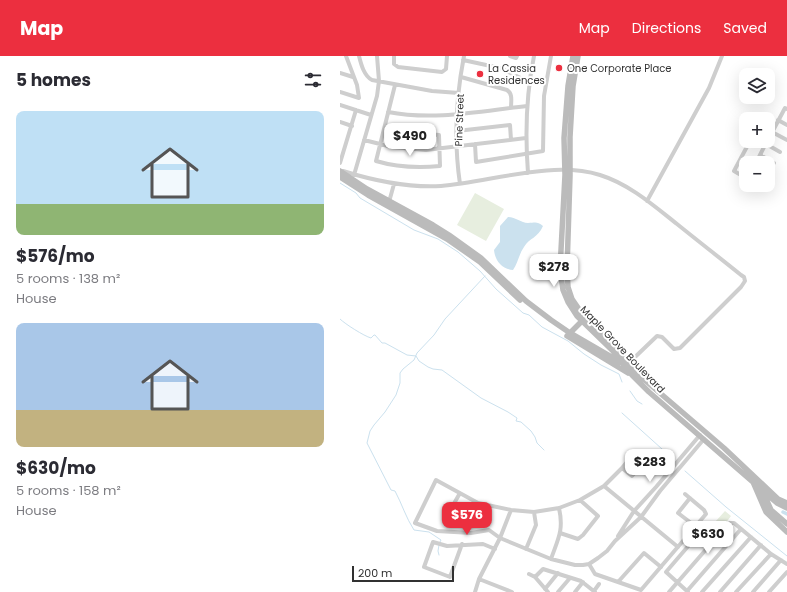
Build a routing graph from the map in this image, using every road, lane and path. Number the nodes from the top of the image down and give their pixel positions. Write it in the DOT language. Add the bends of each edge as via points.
graph roads {
  1 [pos="346,56"];
  2 [pos="358,56"];
  3 [pos="377,56"];
  4 [pos="394,56"];
  5 [pos="447,56"];
  6 [pos="510,56"];
  7 [pos="517,56"];
  8 [pos="534,56"];
  9 [pos="551,56"];
  10 [pos="573,56"];
  11 [pos="578,56"];
  12 [pos="722,56"];
  13 [pos="464,58"];
  14 [pos="340,72"];
  15 [pos="353,77"];
  16 [pos="461,77"];
  17 [pos="379,81"];
  18 [pos="529,82"];
  19 [pos="395,85"];
  20 [pos="340,92"];
  21 [pos="459,93"];
  22 [pos="340,105"];
  23 [pos="526,106"];
  24 [pos="511,108"];
  25 [pos="787,109"];
  26 [pos="356,110"];
  27 [pos="388,112"];
  28 [pos="458,114"];
  29 [pos="371,115"];
  30 [pos="778,120"];
  31 [pos="340,122"];
  32 [pos="787,125"];
  33 [pos="352,126"];
  34 [pos="775,126"];
  35 [pos="384,129"];
  36 [pos="457,130"];
  37 [pos="775,134"];
  38 [pos="526,138"];
  39 [pos="364,140"];
  40 [pos="511,140"];
  41 [pos="787,140"];
  42 [pos="381,144"];
  43 [pos="475,144"];
  44 [pos="457,147"];
  45 [pos="775,147"];
  46 [pos="763,148"];
  47 [pos="342,149"];
  48 [pos="440,149"];
  49 [pos="780,152"];
  50 [pos="526,154"];
  51 [pos="760,155"];
  52 [pos="739,162"];
  53 [pos="340,164"];
  54 [pos="568,170"];
  55 [pos="340,171"];
  56 [pos="528,174"];
  57 [pos="739,174"];
  58 [pos="354,175"];
  59 [pos="340,177"];
  60 [pos="394,184"];
  61 [pos="460,184"];
  62 [pos="647,201"];
  63 [pos="389,202"];
  64 [pos="583,320"];
  65 [pos="570,333"];
  66 [pos="626,363"];
  67 [pos="632,375"];
  68 [pos="702,437"];
  69 [pos="646,460"];
  70 [pos="651,464"];
  71 [pos="622,468"];
  72 [pos="755,480"];
  73 [pos="604,486"];
  74 [pos="761,488"];
  75 [pos="658,489"];
  76 [pos="460,493"];
  77 [pos="685,494"];
  78 [pos="690,498"];
  79 [pos="580,500"];
  80 [pos="478,502"];
  81 [pos="787,503"];
  82 [pos="559,508"];
  83 [pos="787,508"];
  84 [pos="511,510"];
  85 [pos="634,511"];
  86 [pos="534,512"];
  87 [pos="641,517"];
  88 [pos="787,524"];
  89 [pos="695,526"];
  90 [pos="741,529"];
  91 [pos="787,532"];
  92 [pos="560,533"];
  93 [pos="720,533"];
  94 [pos="751,537"];
  95 [pos="500,538"];
  96 [pos="615,541"];
  97 [pos="462,544"];
  98 [pos="761,546"];
  99 [pos="678,547"];
  100 [pos="526,548"];
  101 [pos="494,549"];
  102 [pos="771,554"];
  103 [pos="551,559"];
  104 [pos="781,560"];
  105 [pos="589,564"];
  106 [pos="787,564"];
  107 [pos="661,567"];
  108 [pos="787,572"];
  109 [pos="558,573"];
  110 [pos="529,574"];
  111 [pos="535,577"];
  112 [pos="570,578"];
  113 [pos="479,579"];
  114 [pos="583,582"];
  115 [pos="618,582"];
  116 [pos="677,582"];
  117 [pos="599,584"];
  118 [pos="547,590"];
  119 [pos="593,591"];
  120 [pos="475,592"];
  121 [pos="512,592"];
  122 [pos="558,592"];
  123 [pos="575,592"];
  124 [pos="669,592"];
  125 [pos="687,592"];
  126 [pos="702,592"];
  127 [pos="720,592"];
  128 [pos="736,592"];
  129 [pos="753,592"];
  130 [pos="769,592"];
  1 -- 15 [label="street"];
  2 -- 17 [label="street" via="368,78"];
  3 -- 17 [label="street"];
  4 -- 5 [label="street" via="394,64 398,67 442,72 446,69"];
  6 -- 7 [label="street"];
  8 -- 18 [label="street"];
  9 -- 50 [label="street" via="544,96 543,151"];
  10 -- 54 [label="main road, Maple Grove Boulevard" via="564,138"];
  11 -- 54 [label="main road, Maple Grove Boulevard"];
  12 -- 62 [label="street" via="709,88"];
  13 -- 16 [label="street, Pine Street"];
  13 -- 18 [label="street" via="500,68"];
  14 -- 15 [label="street"];
  15 -- 20 [label="street" via="359,98"];
  16 -- 21 [label="street, Pine Street"];
  16 -- 24 [label="street" via="507,90 512,97"];
  17 -- 19 [label="street"];
  17 -- 29 [label="street"];
  18 -- 23 [label="street"];
  19 -- 21 [label="street"];
  19 -- 27 [label="street"];
  21 -- 28 [label="street, Pine Street"];
  22 -- 26 [label="street"];
  23 -- 24 [label="street"];
  23 -- 38 [label="street"];
  24 -- 28 [label="street"];
  25 -- 30 [label="street" via="785,108"];
  26 -- 29 [label="street"];
  26 -- 33 [label="street"];
  27 -- 28 [label="street" via="415,116"];
  27 -- 35 [label="street"];
  28 -- 36 [label="street, Pine Street"];
  29 -- 39 [label="street"];
  30 -- 32 [label="street"];
  30 -- 34 [label="street"];
  31 -- 33 [label="street"];
  33 -- 47 [label="street"];
  35 -- 42 [label="street"];
  35 -- 48 [label="street" via="439,135"];
  36 -- 40 [label="street" via="510,125"];
  36 -- 44 [label="street, Pine Street"];
  37 -- 41 [label="street"];
  38 -- 40 [label="street"];
  38 -- 50 [label="street"];
  39 -- 42 [label="street"];
  39 -- 58 [label="street"];
  40 -- 43 [label="street"];
  42 -- 48 [label="street" via="416,149"];
  42 -- 48 [label="street" via="376,161 415,167 440,166"];
  43 -- 44 [label="street"];
  43 -- 50 [label="street" via="476,162"];
  44 -- 48 [label="street"];
  44 -- 61 [label="street, Pine Street"];
  45 -- 49 [label="street"];
  46 -- 51 [label="street"];
  47 -- 53 [label="street"];
  50 -- 56 [label="street"];
  52 -- 57 [label="street" via="734,171"];
  54 -- 56 [label="street"];
  54 -- 62 [label="street" via="601,176"];
  54 -- 64 [label="main road, Maple Grove Boulevard" via="567,276 572,299"];
  55 -- 58 [label="street"];
  55 -- 63 [label="main road"];
  56 -- 61 [label="street"];
  58 -- 60 [label="street"];
  59 -- 67 [label="main road" via="447,239 480,262 521,301 550,324"];
  60 -- 61 [label="street" via="425,187"];
  60 -- 63 [label="street"];
  62 -- 66 [label="street" via="745,281 680,348 674,349 658,336"];
  63 -- 65 [label="main road" via="439,228 482,258 526,300"];
  64 -- 65 [label="main road"];
  64 -- 66 [label="main road, Maple Grove Boulevard"];
  65 -- 66 [label="main road"];
  66 -- 67 [label="main road, Maple Grove Boulevard"];
  66 -- 72 [label="main road, Maple Grove Boulevard" via="724,448"];
  67 -- 68 [label="main road, Maple Grove Boulevard"];
  68 -- 72 [label="main road, Maple Grove Boulevard"];
  68 -- 75 [label="street"];
  69 -- 70 [label="street"];
  69 -- 71 [label="street" via="632,476"];
  69 -- 71 [label="street" via="636,451"];
  71 -- 73 [label="street"];
  72 -- 74 [label="main road"];
  72 -- 81 [label="main road"];
  72 -- 91 [label="main road, Maple Grove Boulevard" via="766,512"];
  73 -- 79 [label="street"];
  73 -- 85 [label="street"];
  74 -- 83 [label="main road" via="777,503"];
  74 -- 88 [label="main road" via="771,510"];
  75 -- 85 [label="street"];
  75 -- 87 [label="street"];
  76 -- 80 [label="street"];
  76 -- 80 [label="street" via="452,507 468,507"];
  76 -- 95 [label="street" via="436,480 415,523 437,531 471,533 489,530"];
  77 -- 78 [label="street"];
  78 -- 89 [label="street" via="706,514"];
  78 -- 89 [label="street" via="678,513"];
  79 -- 82 [label="street"];
  79 -- 92 [label="street" via="598,516 578,539"];
  80 -- 84 [label="street"];
  82 -- 86 [label="street"];
  82 -- 92 [label="street" via="562,521"];
  84 -- 86 [label="street"];
  84 -- 95 [label="street"];
  85 -- 87 [label="street"];
  85 -- 96 [label="street"];
  86 -- 100 [label="street" via="536,524"];
  87 -- 96 [label="street"];
  87 -- 99 [label="street"];
  89 -- 99 [label="street"];
  90 -- 93 [label="street" via="729,522"];
  90 -- 94 [label="street"];
  90 -- 125 [label="street"];
  92 -- 103 [label="street"];
  93 -- 116 [label="street"];
  93 -- 116 [label="street" via="708,523 666,572"];
  94 -- 98 [label="street"];
  94 -- 126 [label="street"];
  95 -- 100 [label="street"];
  95 -- 101 [label="street"];
  96 -- 105 [label="street"];
  97 -- 97 [label="street" via="447,546 433,542 424,567 450,577"];
  97 -- 101 [label="street" via="483,544"];
  98 -- 102 [label="street"];
  98 -- 127 [label="street"];
  99 -- 107 [label="street"];
  100 -- 103 [label="street"];
  101 -- 113 [label="street"];
  102 -- 104 [label="street"];
  102 -- 128 [label="street"];
  103 -- 105 [label="street" via="575,565"];
  104 -- 106 [label="street"];
  104 -- 129 [label="street"];
  105 -- 115 [label="street" via="595,574"];
  107 -- 115 [label="street" via="641,590"];
  107 -- 115 [label="street" via="644,553"];
  108 -- 130 [label="street"];
  109 -- 111 [label="street" via="543,569"];
  109 -- 112 [label="street"];
  109 -- 118 [label="street"];
  110 -- 111 [label="street"];
  111 -- 118 [label="street"];
  112 -- 114 [label="street"];
  112 -- 122 [label="street"];
  113 -- 120 [label="street"];
  113 -- 121 [label="street"];
  114 -- 119 [label="street"];
  114 -- 123 [label="street"];
  116 -- 124 [label="street"];
  116 -- 125 [label="street"];
  117 -- 119 [label="street"];
}
